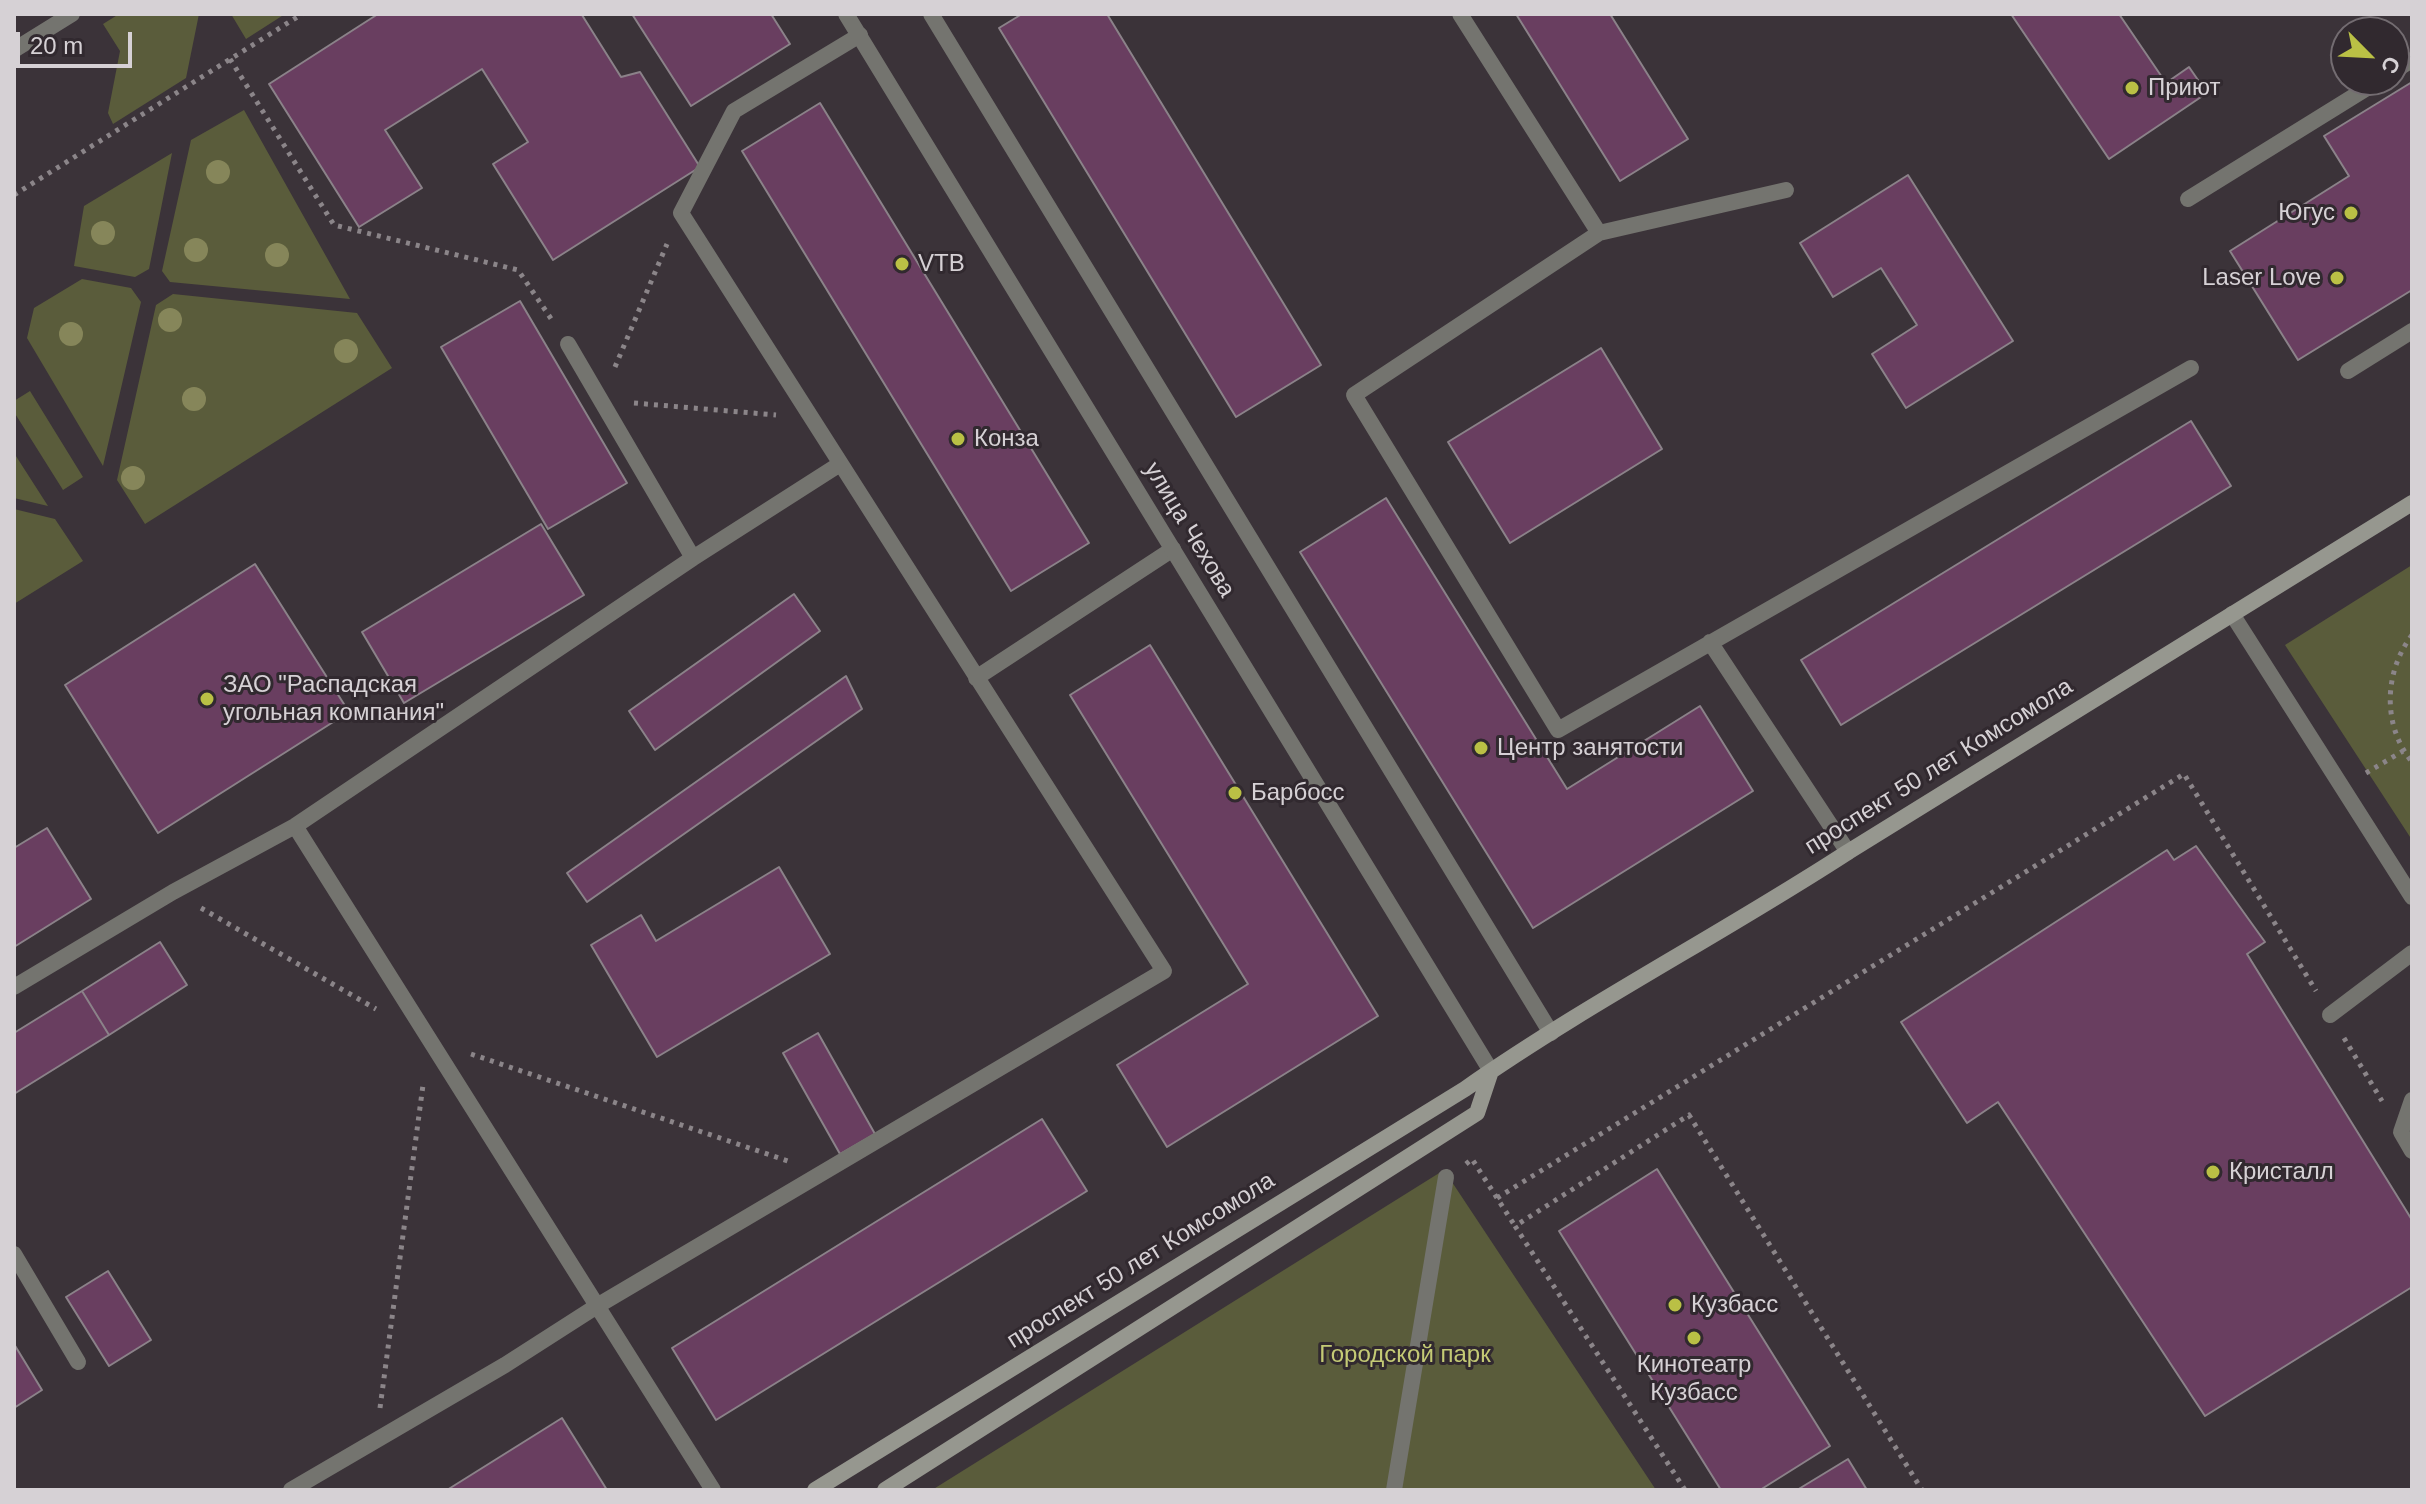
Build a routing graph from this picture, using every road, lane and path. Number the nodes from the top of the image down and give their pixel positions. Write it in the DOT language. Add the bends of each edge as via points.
graph roads {
  1 [pos="72,14"];
  2 [pos="302,14"];
  3 [pos="846,14"];
  4 [pos="931,14"];
  5 [pos="1460,14"];
  6 [pos="860,35"];
  7 [pos="14,50"];
  8 [pos="230,59"];
  9 [pos="2354,96"];
  10 [pos="1786,190"];
  11 [pos="14,195"];
  12 [pos="2188,199"];
  13 [pos="681,213"];
  14 [pos="1599,233"];
  15 [pos="2412,331"];
  16 [pos="568,344"];
  17 [pos="2191,368"];
  18 [pos="2348,371"];
  19 [pos="600,400"];
  20 [pos="811,418"];
  21 [pos="840,464"];
  22 [pos="2412,503"];
  23 [pos="1173,549"];
  24 [pos="693,558"];
  25 [pos="2232,614"];
  26 [pos="2412,635"];
  27 [pos="1710,642"];
  28 [pos="976,678"];
  29 [pos="2403,751"];
  30 [pos="2412,762"];
  31 [pos="2342,786"];
  32 [pos="295,826"];
  33 [pos="1848,852"];
  34 [pos="173,892"];
  35 [pos="2412,897"];
  36 [pos="2412,953"];
  37 [pos="14,987"];
  38 [pos="2330,1015"];
  39 [pos="1551,1033"];
  40 [pos="430,1040"];
  41 [pos="1491,1071"];
  42 [pos="2412,1100"];
  43 [pos="2401,1132"];
  44 [pos="2412,1151"];
  45 [pos="1472,1159"];
  46 [pos="823,1172"];
  47 [pos="1446,1177"];
  48 [pos="1497,1198"];
  49 [pos="1515,1226"];
  50 [pos="14,1254"];
  51 [pos="597,1306"];
  52 [pos="78,1362"];
  53 [pos="375,1439"];
  54 [pos="291,1490"];
  55 [pos="713,1490"];
  56 [pos="815,1490"];
  57 [pos="885,1490"];
  58 [pos="1394,1490"];
  59 [pos="1685,1490"];
  60 [pos="1922,1490"];
  1 -- 7 [label="street"];
  2 -- 8 [label="path"];
  3 -- 6 [label="street, улица Чехова"];
  4 -- 39 [label="street, улица Чехова"];
  5 -- 14 [label="street"];
  6 -- 13 [label="street" via="734,111"];
  6 -- 23 [label="street, улица Чехова"];
  8 -- 11 [label="path"];
  8 -- 16 [label="path" via="334,225 518,270"];
  9 -- 12 [label="street"];
  10 -- 14 [label="street"];
  13 -- 19 [label="path"];
  13 -- 20 [label="street"];
  14 -- 27 [label="street" via="1354,395 1558,730"];
  15 -- 18 [label="street"];
  16 -- 19 [label="street"];
  17 -- 27 [label="street"];
  19 -- 20 [label="path"];
  19 -- 24 [label="street"];
  20 -- 21 [label="street"];
  21 -- 24 [label="street"];
  21 -- 28 [label="street"];
  22 -- 25 [label="main road, проспект 50 лет Комсомола"];
  23 -- 28 [label="street"];
  23 -- 41 [label="street, улица Чехова"];
  24 -- 32 [label="street"];
  25 -- 31 [label="street"];
  25 -- 33 [label="main road, проспект 50 лет Комсомола"];
  26 -- 29 [label="path" via="2390,684 2391,719"];
  27 -- 33 [label="street"];
  28 -- 46 [label="street" via="1164,971"];
  29 -- 30 [label="path"];
  29 -- 31 [label="path"];
  31 -- 35 [label="street"];
  32 -- 34 [label="street"];
  32 -- 40 [label="street"];
  33 -- 39 [label="main road, проспект 50 лет Комсомола"];
  34 -- 37 [label="street"];
  34 -- 40 [label="path"];
  36 -- 38 [label="street"];
  38 -- 43 [label="path"];
  38 -- 48 [label="path" via="2184,774"];
  39 -- 41 [label="main road, проспект 50 лет Комсомола"];
  40 -- 46 [label="path"];
  40 -- 51 [label="street"];
  40 -- 53 [label="path"];
  41 -- 56 [label="main road, проспект 50 лет Комсомола"];
  41 -- 57 [label="main road" via="1477,1113"];
  42 -- 43 [label="street"];
  43 -- 44 [label="street"];
  45 -- 48 [label="path"];
  46 -- 51 [label="street"];
  47 -- 58 [label="street"];
  48 -- 49 [label="path"];
  49 -- 59 [label="path"];
  49 -- 60 [label="path" via="1689,1115"];
  50 -- 52 [label="street"];
  51 -- 53 [label="street"];
  51 -- 55 [label="street"];
  53 -- 54 [label="street"];
}
